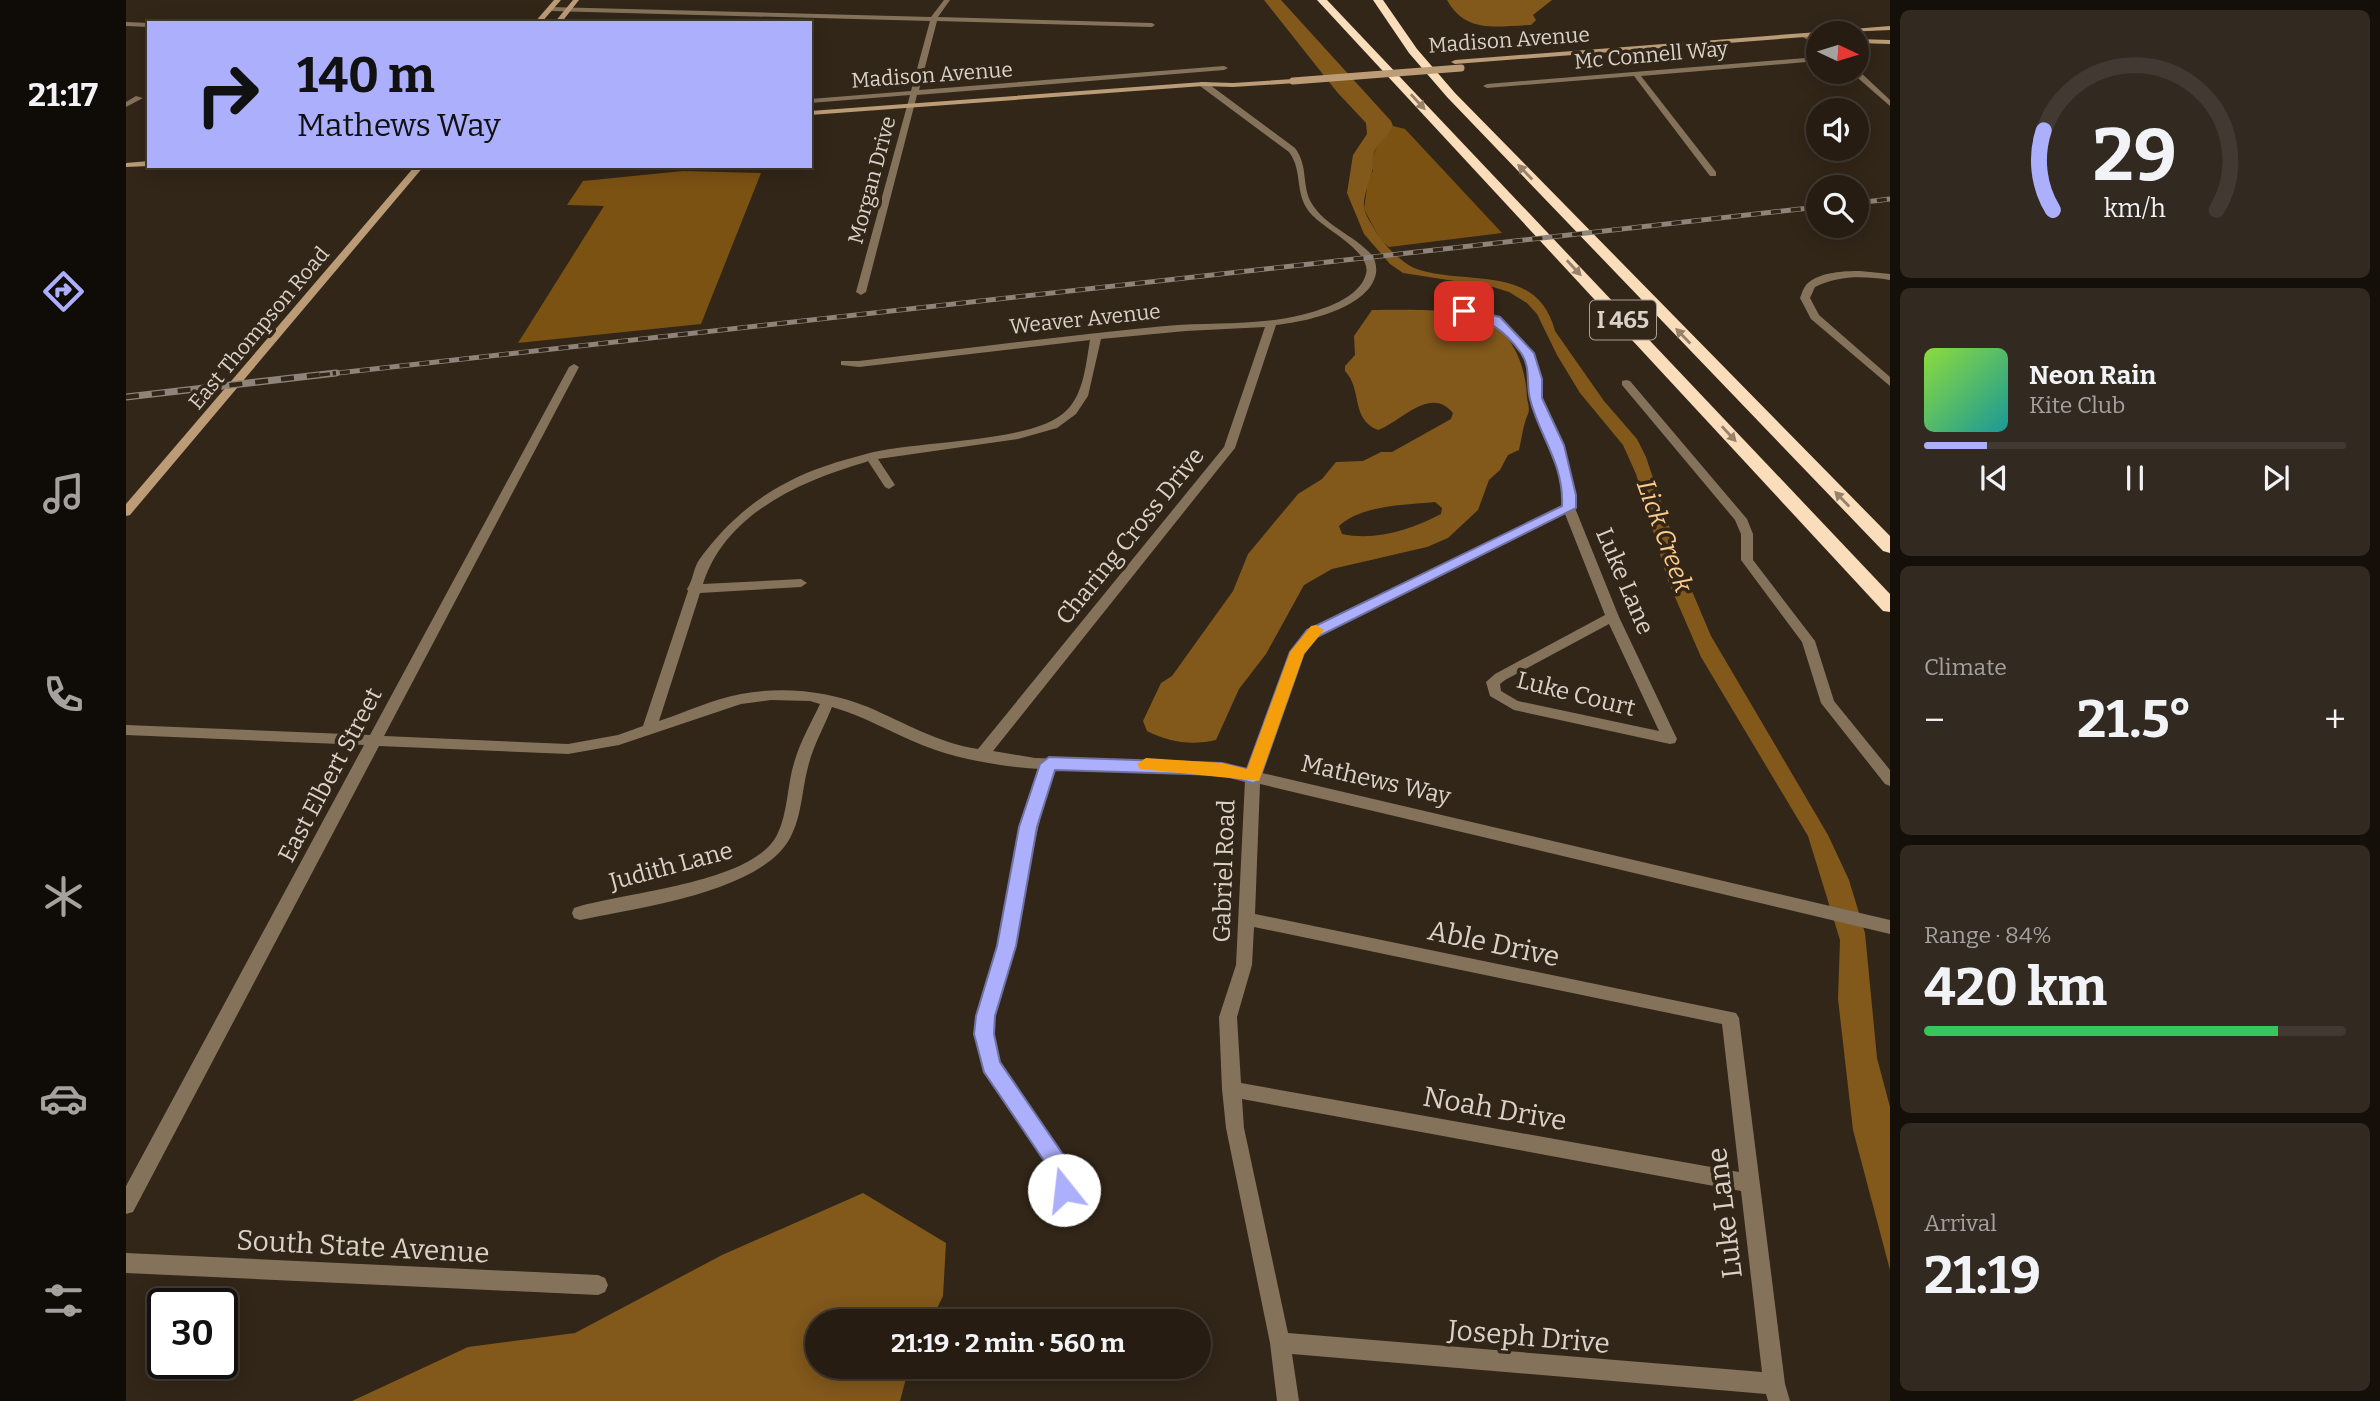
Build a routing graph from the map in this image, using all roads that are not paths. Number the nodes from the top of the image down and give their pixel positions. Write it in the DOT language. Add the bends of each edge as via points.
graph roads {
  1 [pos="558,0"];
  2 [pos="576,0"];
  3 [pos="947,0"];
  4 [pos="1322,0"];
  5 [pos="1378,0"];
  6 [pos="550,9"];
  7 [pos="568,10"];
  8 [pos="933,18"];
  9 [pos="539,21"];
  10 [pos="559,21"];
  11 [pos="126,24"];
  12 [pos="147,24"];
  13 [pos="1152,25"];
  14 [pos="1890,28"];
  15 [pos="1869,30"];
  16 [pos="1803,35"];
  17 [pos="1806,36"];
  18 [pos="1869,38"];
  19 [pos="1889,38"];
  20 [pos="1806,41"];
  21 [pos="1806,60"];
  22 [pos="1458,65"];
  23 [pos="1224,68"];
  24 [pos="1636,74"];
  25 [pos="1203,84"];
  26 [pos="1869,84"];
  27 [pos="1487,86"];
  28 [pos="913,94"];
  29 [pos="139,98"];
  30 [pos="812,102"];
  31 [pos="1890,104"];
  32 [pos="126,106"];
  33 [pos="910,106"];
  34 [pos="812,113"];
  35 [pos="147,163"];
  36 [pos="126,165"];
  37 [pos="419,168"];
  38 [pos="1713,174"];
  39 [pos="1890,277"];
  40 [pos="861,292"];
  41 [pos="1464,311"];
  42 [pos="1272,322"];
  43 [pos="1096,337"];
  44 [pos="845,363"];
  45 [pos="574,367"];
  46 [pos="1626,383"];
  47 [pos="1890,383"];
  48 [pos="870,456"];
  49 [pos="888,485"];
  50 [pos="1569,508"];
  51 [pos="126,512"];
  52 [pos="1890,547"];
  53 [pos="801,583"];
  54 [pos="693,589"];
  55 [pos="1890,606"];
  56 [pos="1612,617"];
  57 [pos="828,700"];
  58 [pos="126,730"];
  59 [pos="649,730"];
  60 [pos="1670,739"];
  61 [pos="374,740"];
  62 [pos="982,755"];
  63 [pos="1049,764"];
  64 [pos="1253,776"];
  65 [pos="1890,780"];
  66 [pos="580,913"];
  67 [pos="1248,919"];
  68 [pos="1890,927"];
  69 [pos="1730,1018"];
  70 [pos="1231,1088"];
  71 [pos="1748,1183"];
  72 [pos="126,1205"];
  73 [pos="1064,1209"];
  74 [pos="126,1263"];
  75 [pos="598,1285"];
  76 [pos="1280,1343"];
  77 [pos="1776,1392"];
  78 [pos="1288,1401"];
  1 -- 6 [label="main road"];
  2 -- 7 [label="main road"];
  3 -- 8 [label="street, Morgan Drive"];
  4 -- 55 [label="highway, I 465, one-way"];
  52 -- 5 [label="highway, I 465, one-way" via="1451,96"];
  6 -- 7 [label="street"];
  6 -- 9 [label="main road"];
  7 -- 8 [label="street"];
  7 -- 10 [label="main road"];
  8 -- 13 [label="street"];
  8 -- 28 [label="street, Morgan Drive"];
  11 -- 12 [label="street"];
  14 -- 15 [label="main road"];
  16 -- 17 [label="street"];
  16 -- 22 [label="main road, Madison Avenue"];
  18 -- 19 [label="main road"];
  20 -- 22 [label="main road, Madison Avenue"];
  21 -- 24 [label="street, Mc Connell Way"];
  22 -- 25 [label="main road, Madison Avenue, bridge"];
  23 -- 28 [label="street, Madison Avenue"];
  24 -- 27 [label="street, Mc Connell Way"];
  24 -- 38 [label="street"];
  25 -- 33 [label="main road, Madison Avenue"];
  25 -- 42 [label="street, Weaver Avenue" via="1296,155 1302,164 1305,200 1373,265 1366,285 1329,310"];
  26 -- 31 [label="street"];
  28 -- 30 [label="street, Madison Avenue"];
  28 -- 33 [label="street, Morgan Drive"];
  29 -- 32 [label="street"];
  33 -- 34 [label="main road, Madison Avenue"];
  33 -- 40 [label="street, Morgan Drive"];
  35 -- 36 [label="main road"];
  37 -- 51 [label="main road, East Thompson Road"];
  39 -- 47 [label="street" via="1832,276 1811,285 1805,298 1815,317"];
  41 -- 50 [label="street, Luke Lane" via="1496,320 1528,353 1536,398 1557,445"];
  42 -- 43 [label="street, Weaver Avenue"];
  42 -- 62 [label="street, Charing Cross Drive" via="1228,447"];
  43 -- 44 [label="street, Weaver Avenue"];
  43 -- 48 [label="street" via="1081,401 1059,422 1012,436"];
  45 -- 61 [label="street, East Elbert Street"];
  46 -- 65 [label="street" via="1741,519 1747,534 1747,560 1808,641 1828,703"];
  48 -- 49 [label="street"];
  48 -- 54 [label="street" via="811,474 760,502 716,543"];
  50 -- 56 [label="street, Luke Lane"];
  50 -- 64 [label="street, Gabriel Road" via="1312,633 1297,652"];
  53 -- 54 [label="street"];
  54 -- 59 [label="street"];
  56 -- 60 [label="street, Luke Lane"];
  56 -- 60 [label="street, Luke Court" via="1500,677 1493,682 1495,693 1514,705"];
  57 -- 59 [label="street, Mathews Way" via="790,695 750,697"];
  57 -- 62 [label="street, Mathews Way" via="861,710 928,742"];
  57 -- 66 [label="street, Judith Lane" via="802,760 788,826 766,859 732,877"];
  58 -- 61 [label="street, Mathews Way"];
  59 -- 61 [label="street, Mathews Way" via="568,749"];
  61 -- 72 [label="street, East Elbert Street"];
  62 -- 63 [label="street, Mathews Way"];
  63 -- 64 [label="street, Mathews Way" via="1209,768"];
  63 -- 73 [label="street" via="1028,827 984,1034 991,1065 1064,1172"];
  64 -- 67 [label="street, Gabriel Road"];
  64 -- 68 [label="street, Mathews Way"];
  67 -- 69 [label="street, Able Drive"];
  67 -- 70 [label="street, Gabriel Road" via="1244,965 1228,1017"];
  69 -- 71 [label="street, Luke Lane"];
  70 -- 71 [label="street, Noah Drive"];
  70 -- 76 [label="street, Gabriel Road" via="1235,1128"];
  71 -- 77 [label="street, Luke Lane"];
  74 -- 75 [label="street, South State Avenue"];
  76 -- 77 [label="street, Joseph Drive"];
  76 -- 78 [label="street, Gabriel Road"];
}
